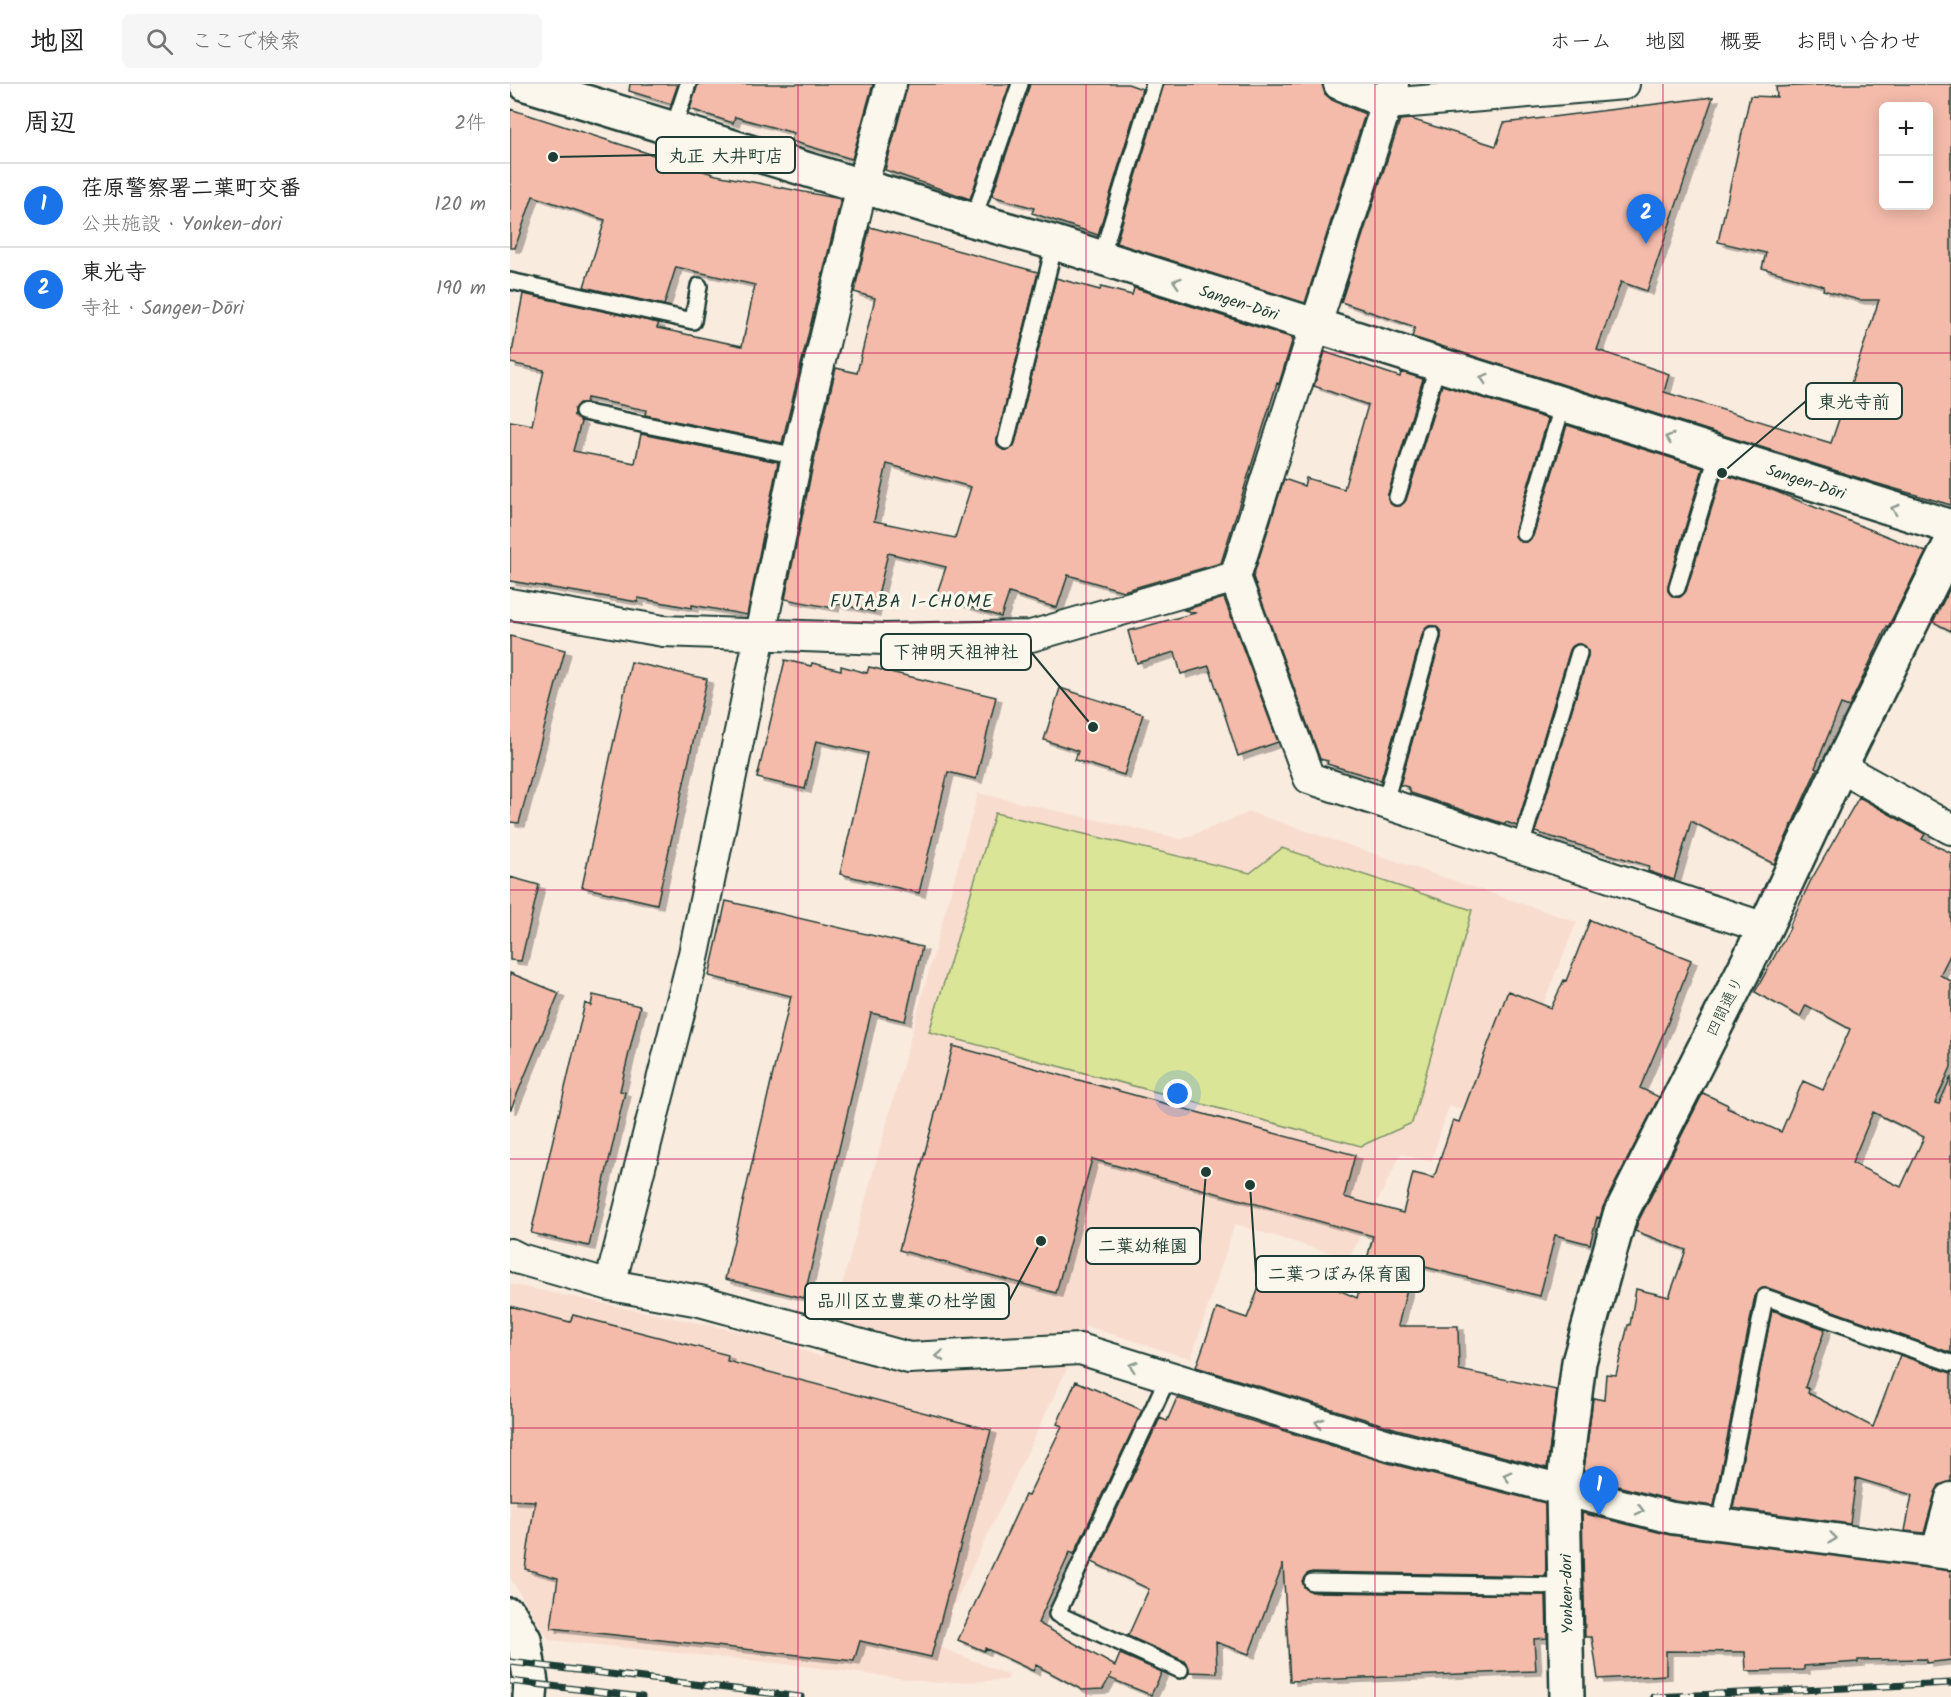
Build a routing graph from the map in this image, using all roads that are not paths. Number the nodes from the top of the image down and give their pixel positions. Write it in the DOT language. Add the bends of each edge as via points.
graph roads {
  1 [pos="526,84"];
  2 [pos="688,84"];
  3 [pos="891,84"];
  4 [pos="1020,84"];
  5 [pos="1154,84"];
  6 [pos="1339,84"];
  7 [pos="1624,84"];
  8 [pos="562,89"];
  9 [pos="1390,94"];
  10 [pos="673,129"];
  11 [pos="862,186"];
  12 [pos="973,220"];
  13 [pos="1055,243"];
  14 [pos="1101,258"];
  15 [pos="510,281"];
  16 [pos="699,285"];
  17 [pos="1316,326"];
  18 [pos="1438,364"];
  19 [pos="1563,404"];
  20 [pos="583,412"];
  21 [pos="1006,441"];
  22 [pos="1718,453"];
  23 [pos="797,456"];
  24 [pos="1396,497"];
  25 [pos="1951,527"];
  26 [pos="1524,533"];
  27 [pos="1951,543"];
  28 [pos="1235,577"];
  29 [pos="1677,588"];
  30 [pos="510,604"];
  31 [pos="760,635"];
  32 [pos="1432,635"];
  33 [pos="1579,653"];
  34 [pos="1840,767"];
  35 [pos="1385,802"];
  36 [pos="1951,829"];
  37 [pos="1521,846"];
  38 [pos="1765,928"];
  39 [pos="510,1254"];
  40 [pos="610,1285"];
  41 [pos="1951,1363"];
  42 [pos="1168,1377"];
  43 [pos="1563,1490"];
  44 [pos="1951,1498"];
  45 [pos="1720,1524"];
  46 [pos="1944,1553"];
  47 [pos="1312,1582"];
  48 [pos="1565,1586"];
  49 [pos="510,1615"];
  50 [pos="1180,1670"];
  51 [pos="530,1697"];
  52 [pos="1567,1697"];
  1 -- 8 [label="street, Sangen-Dōri"];
  2 -- 10 [label="lane"];
  3 -- 11 [label="street"];
  4 -- 12 [label="lane"];
  5 -- 14 [label="lane"];
  6 -- 9 [label="street"];
  7 -- 9 [label="street"];
  8 -- 10 [label="street, Sangen-Dōri"];
  9 -- 17 [label="street"];
  10 -- 11 [label="street, Sangen-Dōri"];
  11 -- 12 [label="street, Sangen-Dōri"];
  11 -- 23 [label="street"];
  12 -- 13 [label="street, Sangen-Dōri"];
  13 -- 14 [label="street, Sangen-Dōri"];
  13 -- 21 [label="lane"];
  17 -- 14 [label="street, Sangen-Dōri, one-way"];
  15 -- 16 [label="lane" via="693,321"];
  17 -- 18 [label="street, Sangen-Dōri"];
  17 -- 28 [label="street"];
  19 -- 18 [label="street, Sangen-Dōri, one-way"];
  18 -- 24 [label="lane"];
  22 -- 19 [label="street, Sangen-Dōri, one-way"];
  19 -- 26 [label="lane"];
  20 -- 23 [label="lane"];
  25 -- 22 [label="street, Sangen-Dōri, one-way"];
  22 -- 29 [label="lane"];
  23 -- 31 [label="street"];
  27 -- 34 [label="street, 四間通り"];
  28 -- 31 [label="street" via="1031,636 885,639"];
  28 -- 35 [label="street" via="1309,778"];
  30 -- 31 [label="street" via="663,631"];
  31 -- 40 [label="street" via="694,954"];
  32 -- 35 [label="lane"];
  33 -- 37 [label="lane"];
  34 -- 36 [label="street"];
  34 -- 38 [label="street, 四間通り"];
  35 -- 37 [label="street"];
  37 -- 38 [label="street"];
  38 -- 43 [label="street, 四間通り" via="1620,1215 1579,1362"];
  39 -- 40 [label="street"];
  42 -- 40 [label="street, one-way" via="1080,1349 909,1358 700,1300"];
  41 -- 45 [label="lane" via="1765,1297"];
  43 -- 42 [label="street, one-way" via="1392,1446"];
  42 -- 50 [label="lane" via="1057,1614"];
  43 -- 45 [label="street, one-way" via="1672,1518"];
  43 -- 48 [label="street, Yonken-dori"];
  44 -- 46 [label="street"];
  45 -- 46 [label="street, one-way"];
  47 -- 48 [label="lane"];
  48 -- 52 [label="street, Yonken-dori"];
  49 -- 51 [label="street" via="524,1639"];
}
